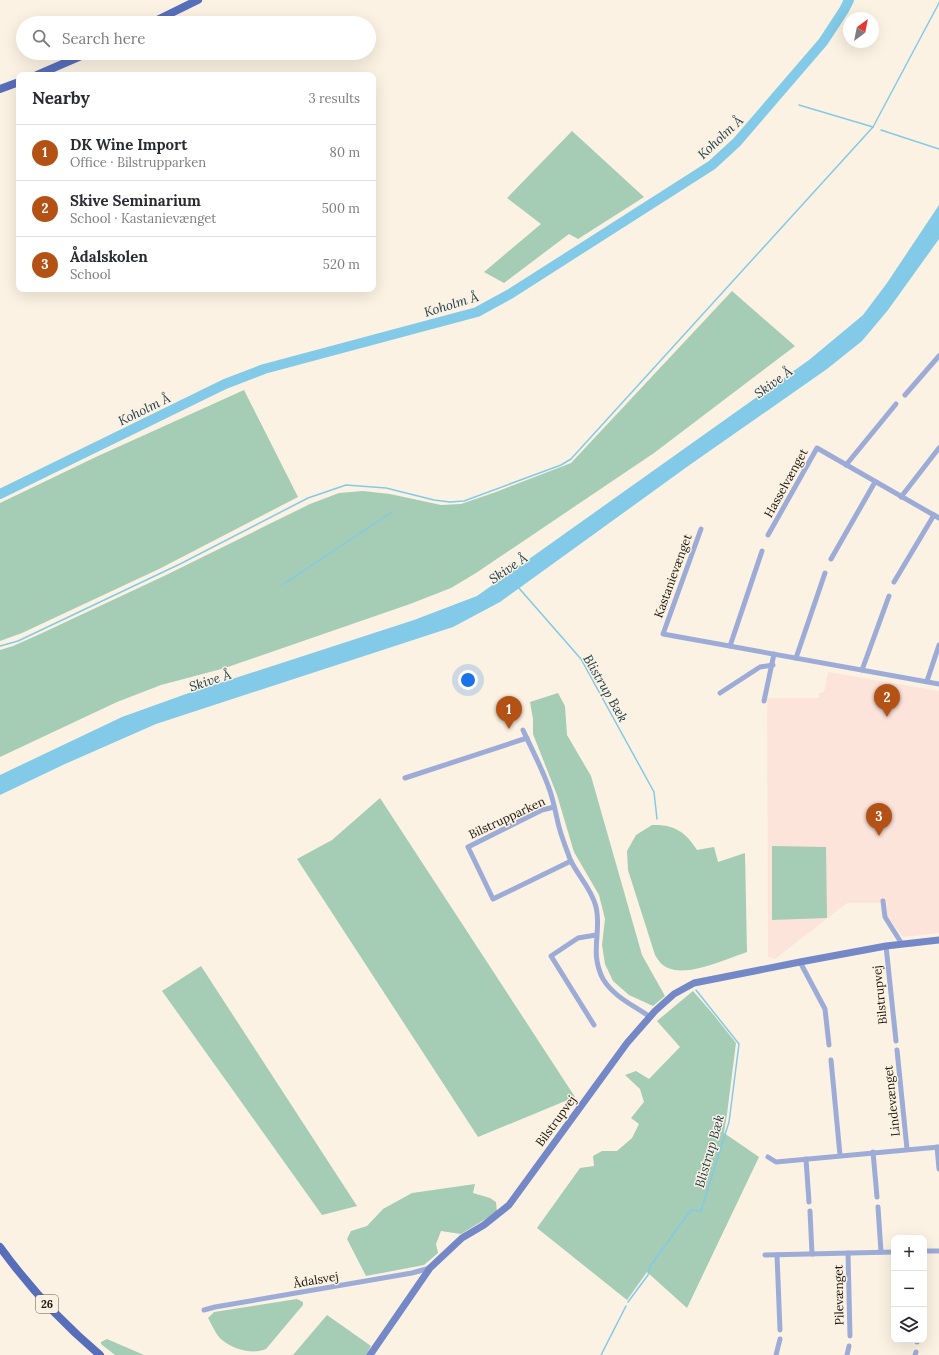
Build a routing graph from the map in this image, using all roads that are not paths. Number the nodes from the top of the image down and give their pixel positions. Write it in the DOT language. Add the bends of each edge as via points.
graph roads {
  1 [pos="198,0"];
  2 [pos="165,16"];
  3 [pos="72,60"];
  4 [pos="45,72"];
  5 [pos="16,83"];
  6 [pos="0,89"];
  7 [pos="939,356"];
  8 [pos="905,395"];
  9 [pos="896,404"];
  10 [pos="939,448"];
  11 [pos="846,465"];
  12 [pos="875,482"];
  13 [pos="901,497"];
  14 [pos="934,515"];
  15 [pos="939,518"];
  16 [pos="701,529"];
  17 [pos="768,535"];
  18 [pos="762,551"];
  19 [pos="831,559"];
  20 [pos="825,573"];
  21 [pos="894,582"];
  22 [pos="888,596"];
  23 [pos="939,645"];
  24 [pos="730,646"];
  25 [pos="774,654"];
  26 [pos="796,658"];
  27 [pos="773,665"];
  28 [pos="862,670"];
  29 [pos="927,681"];
  30 [pos="939,684"];
  31 [pos="720,693"];
  32 [pos="764,701"];
  33 [pos="523,730"];
  34 [pos="527,738"];
  35 [pos="405,778"];
  36 [pos="554,807"];
  37 [pos="571,861"];
  38 [pos="883,901"];
  39 [pos="596,935"];
  40 [pos="939,940"];
  41 [pos="902,944"];
  42 [pos="886,946"];
  43 [pos="800,962"];
  44 [pos="650,1017"];
  45 [pos="594,1025"];
  46 [pos="896,1041"];
  47 [pos="829,1045"];
  48 [pos="897,1050"];
  49 [pos="831,1060"];
  50 [pos="938,1147"];
  51 [pos="907,1149"];
  52 [pos="873,1152"];
  53 [pos="840,1155"];
  54 [pos="768,1157"];
  55 [pos="806,1159"];
  56 [pos="939,1169"];
  57 [pos="877,1197"];
  58 [pos="809,1202"];
  59 [pos="878,1207"];
  60 [pos="810,1211"];
  61 [pos="0,1247"];
  62 [pos="927,1251"];
  63 [pos="939,1251"];
  64 [pos="881,1252"];
  65 [pos="891,1252"];
  66 [pos="848,1253"];
  67 [pos="812,1254"];
  68 [pos="777,1255"];
  69 [pos="765,1256"];
  70 [pos="430,1268"];
  71 [pos="204,1310"];
  72 [pos="780,1330"];
  73 [pos="850,1336"];
  74 [pos="780,1339"];
  75 [pos="849,1346"];
  76 [pos="100,1355"];
  77 [pos="370,1355"];
  78 [pos="776,1355"];
  79 [pos="847,1355"];
  1 -- 2 [label="main road"];
  3 -- 4 [label="main road"];
  5 -- 6 [label="main road"];
  7 -- 8 [label="street"];
  9 -- 11 [label="street"];
  10 -- 13 [label="street"];
  11 -- 12 [label="street, Hasselvænget"];
  11 -- 17 [label="street, Hasselvænget" via="817,448"];
  12 -- 13 [label="street, Hasselvænget"];
  12 -- 19 [label="street"];
  13 -- 14 [label="street, Hasselvænget"];
  14 -- 15 [label="street, Hasselvænget"];
  14 -- 21 [label="street"];
  16 -- 24 [label="street, Kastanievænget" via="663,634"];
  18 -- 24 [label="street"];
  20 -- 26 [label="street"];
  22 -- 28 [label="street"];
  23 -- 29 [label="street"];
  24 -- 25 [label="street, Kastanievænget"];
  25 -- 26 [label="street, Kastanievænget"];
  25 -- 27 [label="street"];
  26 -- 28 [label="street, Kastanievænget"];
  27 -- 31 [label="street" via="760,667"];
  27 -- 32 [label="street"];
  28 -- 29 [label="street, Kastanievænget"];
  29 -- 30 [label="street, Kastanievænget"];
  33 -- 34 [label="street, Bilstrupparken"];
  34 -- 35 [label="street"];
  34 -- 36 [label="street, Bilstrupparken" via="545,777"];
  36 -- 37 [label="street, Bilstrupparken"];
  36 -- 37 [label="street, Bilstrupparken" via="542,810 468,847 494,899"];
  37 -- 39 [label="street, Bilstrupparken" via="596,906"];
  38 -- 41 [label="street" via="885,917"];
  39 -- 44 [label="street, Bilstrupparken" via="598,966 604,979 621,999"];
  39 -- 45 [label="street" via="578,938 551,956"];
  40 -- 41 [label="street, Bilstrupvej"];
  41 -- 42 [label="street, Bilstrupvej"];
  42 -- 43 [label="street, Bilstrupvej"];
  42 -- 46 [label="street, Bilstrupvej"];
  43 -- 44 [label="street, Bilstrupvej" via="694,983 674,994"];
  43 -- 47 [label="street" via="825,1009"];
  44 -- 70 [label="street, Bilstrupvej" via="627,1043 508,1205 484,1225 462,1238"];
  48 -- 51 [label="street, Lindevænget"];
  49 -- 53 [label="street"];
  50 -- 51 [label="street, Lindevænget"];
  50 -- 56 [label="street, Lindevænget"];
  51 -- 52 [label="street, Lindevænget"];
  52 -- 53 [label="street, Lindevænget"];
  52 -- 57 [label="street"];
  53 -- 55 [label="street, Lindevænget"];
  54 -- 55 [label="street, Lindevænget" via="776,1162"];
  55 -- 58 [label="street"];
  59 -- 64 [label="street"];
  60 -- 67 [label="street"];
  61 -- 76 [label="main road, 26" via="51,1309"];
  62 -- 63 [label="street"];
  64 -- 65 [label="street, Pilevænget"];
  64 -- 66 [label="street, Pilevænget"];
  66 -- 67 [label="street, Pilevænget"];
  66 -- 73 [label="street, Pilevænget"];
  67 -- 68 [label="street, Pilevænget"];
  68 -- 69 [label="street, Pilevænget"];
  68 -- 72 [label="street"];
  70 -- 71 [label="street, Ådalsvej"];
  70 -- 77 [label="street, Bilstrupvej"];
  74 -- 78 [label="street"];
  75 -- 79 [label="street"];
}
